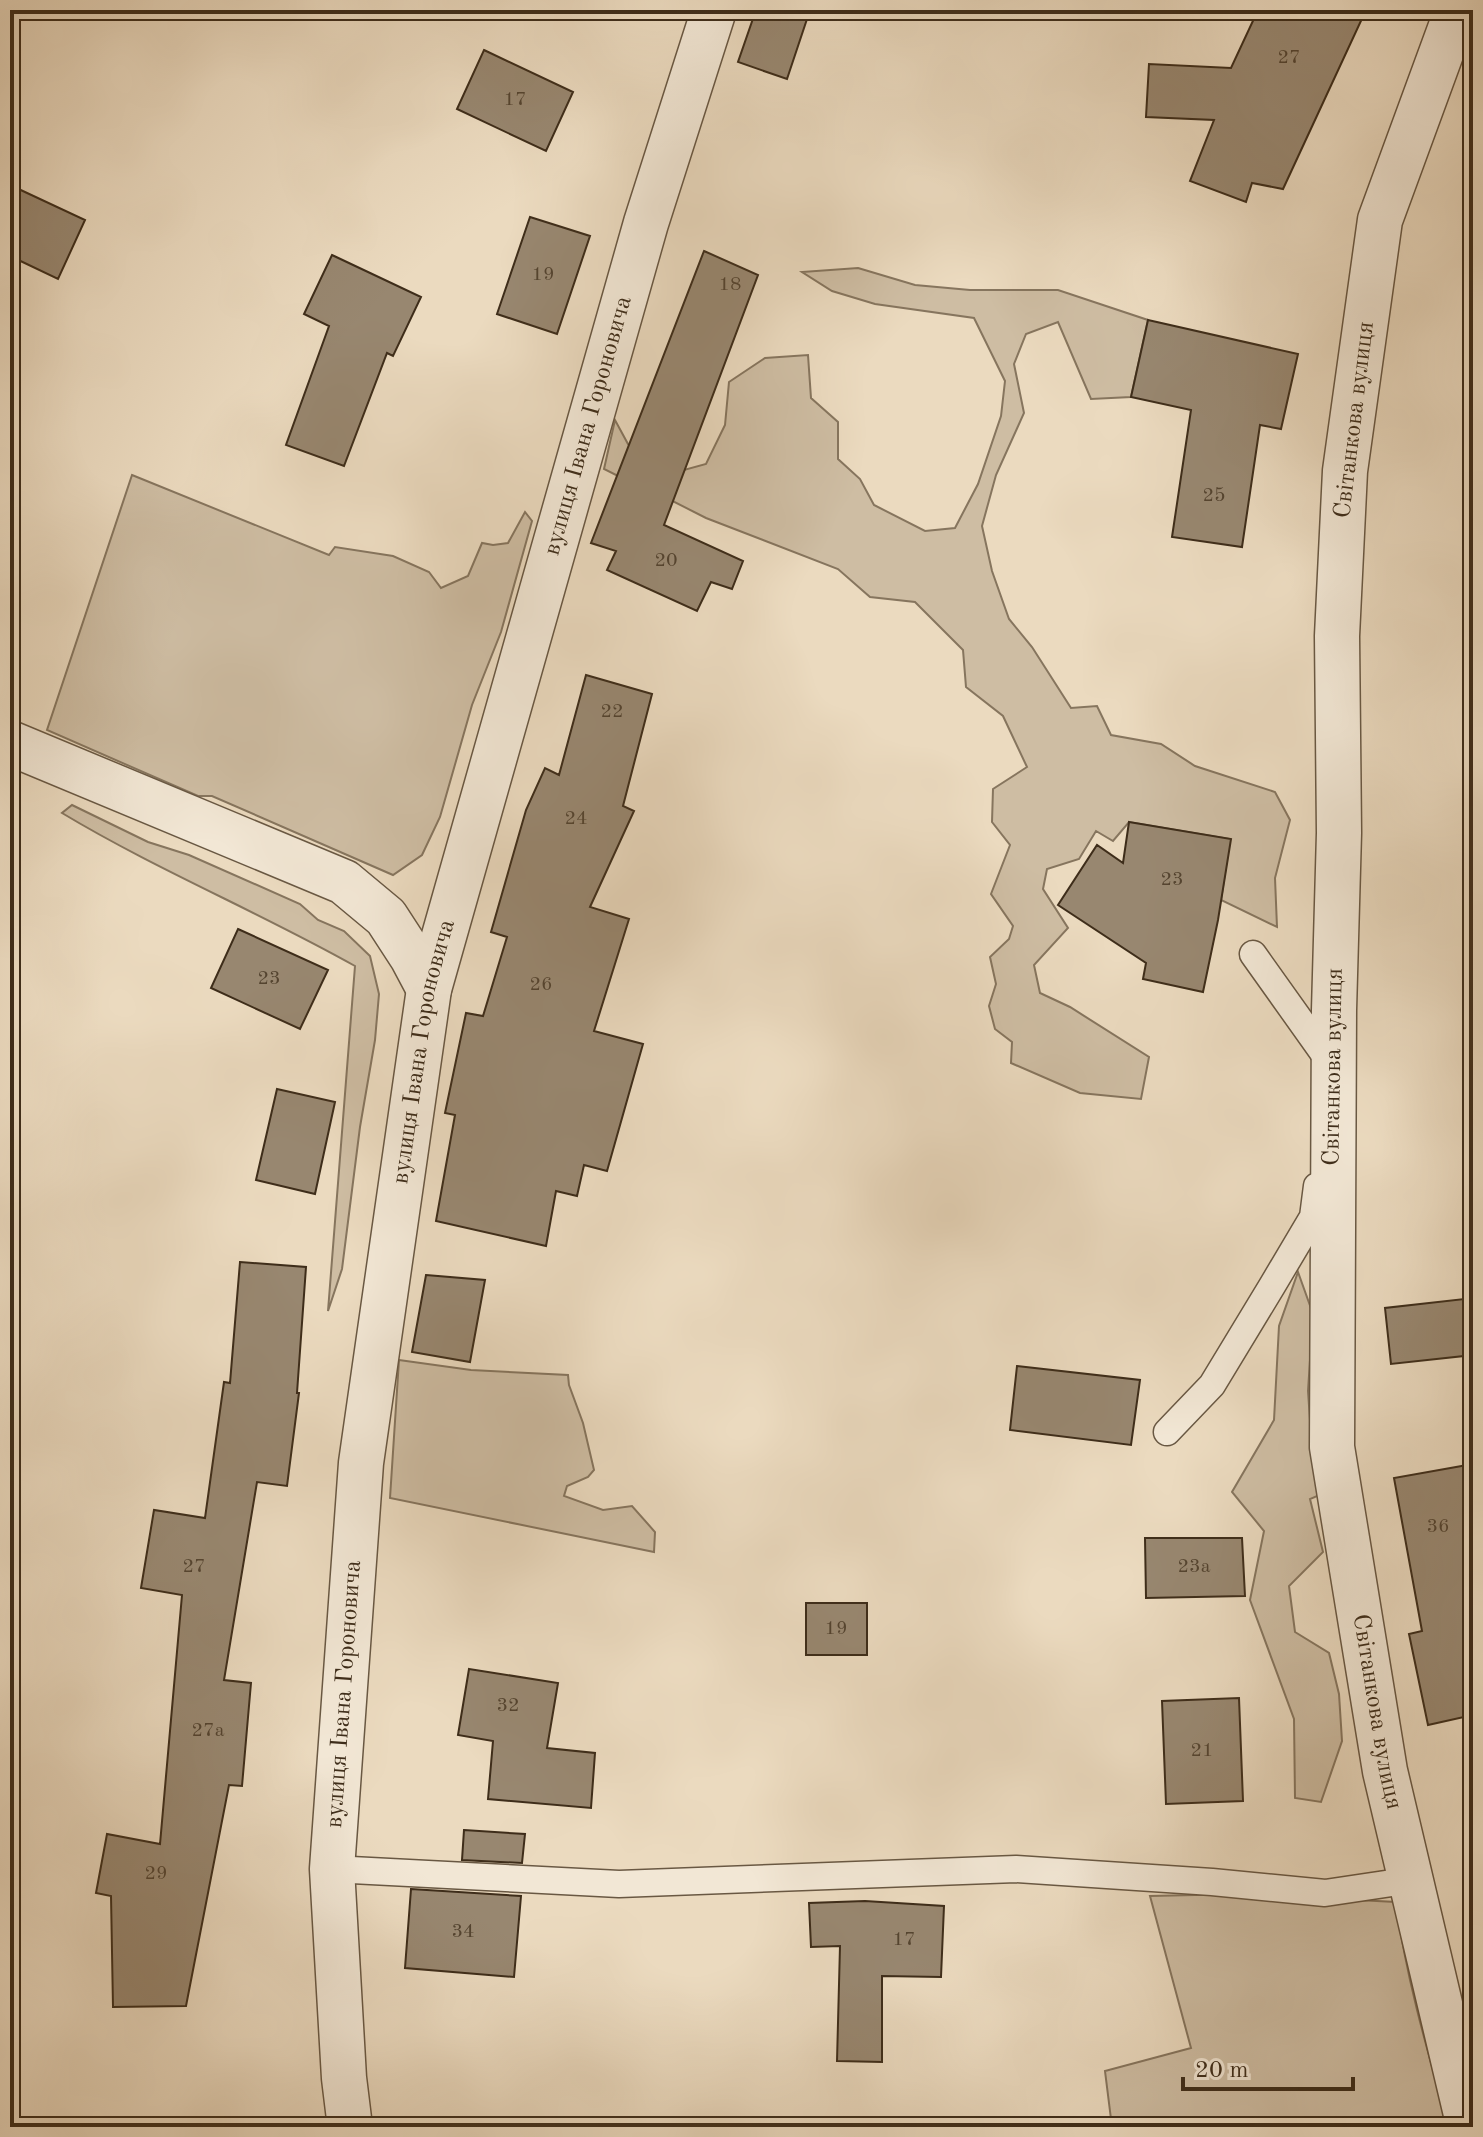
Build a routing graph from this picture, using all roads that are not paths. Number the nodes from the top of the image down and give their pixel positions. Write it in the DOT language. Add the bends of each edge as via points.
graph roads {
  1 [pos="714,10"];
  2 [pos="1457,10"];
  3 [pos="10,743"];
  4 [pos="1253,954"];
  5 [pos="429,989"];
  6 [pos="1334,1067"];
  7 [pos="1167,1432"];
  8 [pos="332,1869"];
  9 [pos="1412,1880"];
  10 [pos="1470,2118"];
  11 [pos="350,2127"];
  1 -- 5 [label="street, вулиця Івана Гороновича" via="646,223"];
  2 -- 6 [label="street, Світанкова вулиця" via="1380,220 1345,471 1337,636"];
  3 -- 5 [label="street" via="344,882 386,917"];
  4 -- 6 [label="lane"];
  5 -- 8 [label="street, вулиця Івана Гороновича" via="361,1463"];
  6 -- 7 [label="lane" via="1313,1217 1212,1385"];
  6 -- 9 [label="street, Світанкова вулиця" via="1332,1447 1385,1771"];
  8 -- 9 [label="lane" via="619,1884 1016,1869 1325,1893"];
  8 -- 11 [label="street, вулиця Івана Гороновича"];
  9 -- 10 [label="street, Світанкова вулиця"];
}
